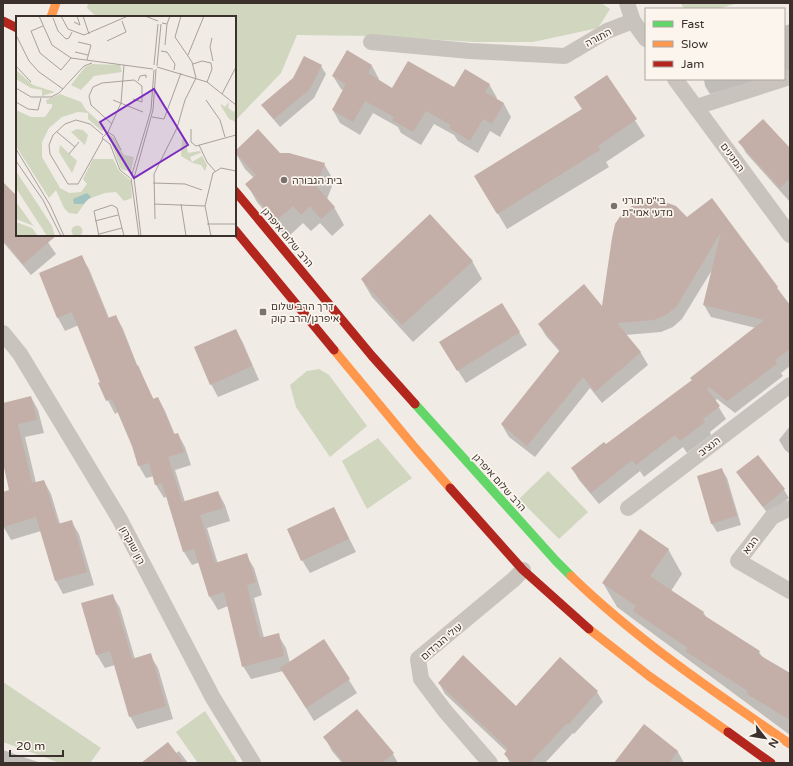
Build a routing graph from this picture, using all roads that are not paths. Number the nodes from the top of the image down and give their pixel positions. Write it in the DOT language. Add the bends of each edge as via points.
graph roads {
  1 [pos="627,3"];
  2 [pos="57,6"];
  3 [pos="52,16"];
  4 [pos="3,20"];
  5 [pos="633,21"];
  6 [pos="16,28"];
  7 [pos="645,38"];
  8 [pos="371,42"];
  9 [pos="676,80"];
  10 [pos="781,80"];
  11 [pos="696,107"];
  12 [pos="236,191"];
  13 [pos="236,231"];
  14 [pos="790,236"];
  15 [pos="3,333"];
  16 [pos="790,385"];
  17 [pos="628,508"];
  18 [pos="790,508"];
  19 [pos="523,570"];
  20 [pos="790,592"];
  21 [pos="790,744"];
  22 [pos="252,763"];
  23 [pos="490,763"];
  24 [pos="771,763"];
  1 -- 5 [label="street"];
  2 -- 3 [label="main road"];
  4 -- 6 [label="main road"];
  5 -- 7 [label="street"];
  5 -- 8 [label="street, התורה" via="607,31 565,56"];
  9 -- 11 [label="street, המגינים"];
  10 -- 11 [label="street"];
  11 -- 14 [label="street, המגינים"];
  12 -- 21 [label="main road, הרב שלום איפרגן" via="372,356 513,514 587,592 650,645 715,694"];
  13 -- 19 [label="main road" via="416,449"];
  15 -- 22 [label="street, רון שוקרון" via="20,354 119,518 213,698"];
  16 -- 17 [label="street, הנציב"];
  18 -- 20 [label="street, הגיא" via="772,517 738,561"];
  19 -- 23 [label="street, עולי הגרדום" via="418,659 421,679"];
  19 -- 24 [label="main road" via="580,623"];
}
